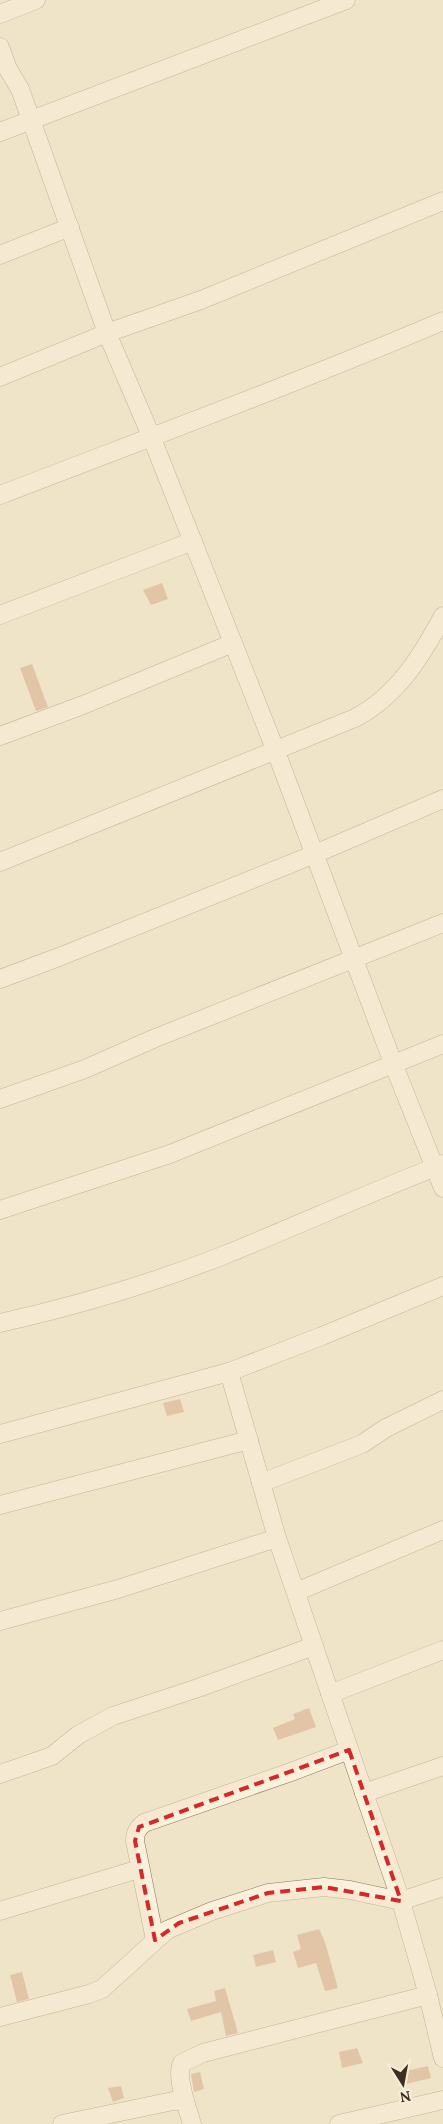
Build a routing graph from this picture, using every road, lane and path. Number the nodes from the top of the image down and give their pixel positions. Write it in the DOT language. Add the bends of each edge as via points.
graph roads {
  1 [pos="36,0"];
  2 [pos="346,0"];
  3 [pos="0,14"];
  4 [pos="0,47"];
  5 [pos="32,121"];
  6 [pos="0,132"];
  7 [pos="443,201"];
  8 [pos="70,227"];
  9 [pos="0,255"];
  10 [pos="443,321"];
  11 [pos="107,333"];
  12 [pos="0,377"];
  13 [pos="151,436"];
  14 [pos="0,495"];
  15 [pos="193,541"];
  16 [pos="0,615"];
  17 [pos="443,616"];
  18 [pos="233,643"];
  19 [pos="0,736"];
  20 [pos="275,749"];
  21 [pos="443,799"];
  22 [pos="315,854"];
  23 [pos="0,862"];
  24 [pos="443,923"];
  25 [pos="354,959"];
  26 [pos="2,974"];
  27 [pos="443,1044"];
  28 [pos="393,1063"];
  29 [pos="0,1099"];
  30 [pos="438,1166"];
  31 [pos="443,1188"];
  32 [pos="0,1210"];
  33 [pos="443,1286"];
  34 [pos="0,1323"];
  35 [pos="229,1372"];
  36 [pos="443,1400"];
  37 [pos="0,1434"];
  38 [pos="249,1440"];
  39 [pos="261,1483"];
  40 [pos="0,1505"];
  41 [pos="443,1530"];
  42 [pos="277,1538"];
  43 [pos="296,1592"];
  44 [pos="0,1621"];
  45 [pos="314,1646"];
  46 [pos="443,1650"];
  47 [pos="330,1694"];
  48 [pos="349,1750"];
  49 [pos="443,1766"];
  50 [pos="0,1774"];
  51 [pos="364,1793"];
  52 [pos="139,1868"];
  53 [pos="443,1887"];
  54 [pos="401,1901"];
  55 [pos="0,1911"];
  56 [pos="155,1940"];
  57 [pos="434,2005"];
  58 [pos="0,2017"];
  59 [pos="443,2058"];
  60 [pos="443,2100"];
  61 [pos="185,2101"];
  62 [pos="62,2124"];
  63 [pos="192,2124"];
  64 [pos="339,2124"];
  1 -- 3 [label="street"];
  2 -- 5 [label="street"];
  4 -- 5 [label="street"];
  5 -- 6 [label="street"];
  5 -- 8 [label="street"];
  7 -- 11 [label="street" via="201,300"];
  8 -- 9 [label="street"];
  8 -- 11 [label="street"];
  10 -- 13 [label="street" via="346,362"];
  11 -- 12 [label="street"];
  11 -- 13 [label="street"];
  13 -- 14 [label="street"];
  13 -- 15 [label="street"];
  15 -- 16 [label="street"];
  15 -- 18 [label="street"];
  17 -- 20 [label="street" via="403,680 386,698 355,718"];
  18 -- 19 [label="street"];
  18 -- 20 [label="street"];
  20 -- 22 [label="street"];
  20 -- 23 [label="street"];
  21 -- 22 [label="street"];
  22 -- 25 [label="street"];
  22 -- 26 [label="street" via="59,957"];
  24 -- 25 [label="street"];
  25 -- 28 [label="street"];
  25 -- 29 [label="street" via="84,1069"];
  27 -- 28 [label="street"];
  28 -- 30 [label="street"];
  28 -- 32 [label="street" via="170,1154"];
  30 -- 31 [label="street"];
  30 -- 34 [label="street" via="220,1256 127,1290"];
  33 -- 35 [label="street"];
  35 -- 37 [label="street"];
  35 -- 38 [label="street"];
  36 -- 39 [label="street" via="386,1428 362,1444"];
  38 -- 39 [label="street"];
  38 -- 40 [label="street"];
  39 -- 42 [label="street"];
  41 -- 43 [label="street"];
  42 -- 43 [label="street"];
  42 -- 44 [label="street" via="118,1589"];
  43 -- 45 [label="street"];
  45 -- 47 [label="street"];
  45 -- 50 [label="street" via="113,1716 78,1735 52,1756"];
  46 -- 47 [label="street"];
  47 -- 48 [label="street"];
  48 -- 51 [label="street"];
  48 -- 52 [label="street" via="144,1823 135,1834"];
  49 -- 51 [label="street"];
  51 -- 54 [label="street"];
  52 -- 55 [label="street"];
  52 -- 56 [label="street"];
  53 -- 54 [label="street"];
  54 -- 56 [label="street" via="324,1887 268,1893 180,1923"];
  54 -- 57 [label="street"];
  56 -- 58 [label="street" via="102,1989"];
  57 -- 59 [label="street"];
  57 -- 61 [label="street" via="203,2053 182,2063"];
  60 -- 64 [label="street"];
  61 -- 62 [label="street"];
  61 -- 63 [label="street"];
}
